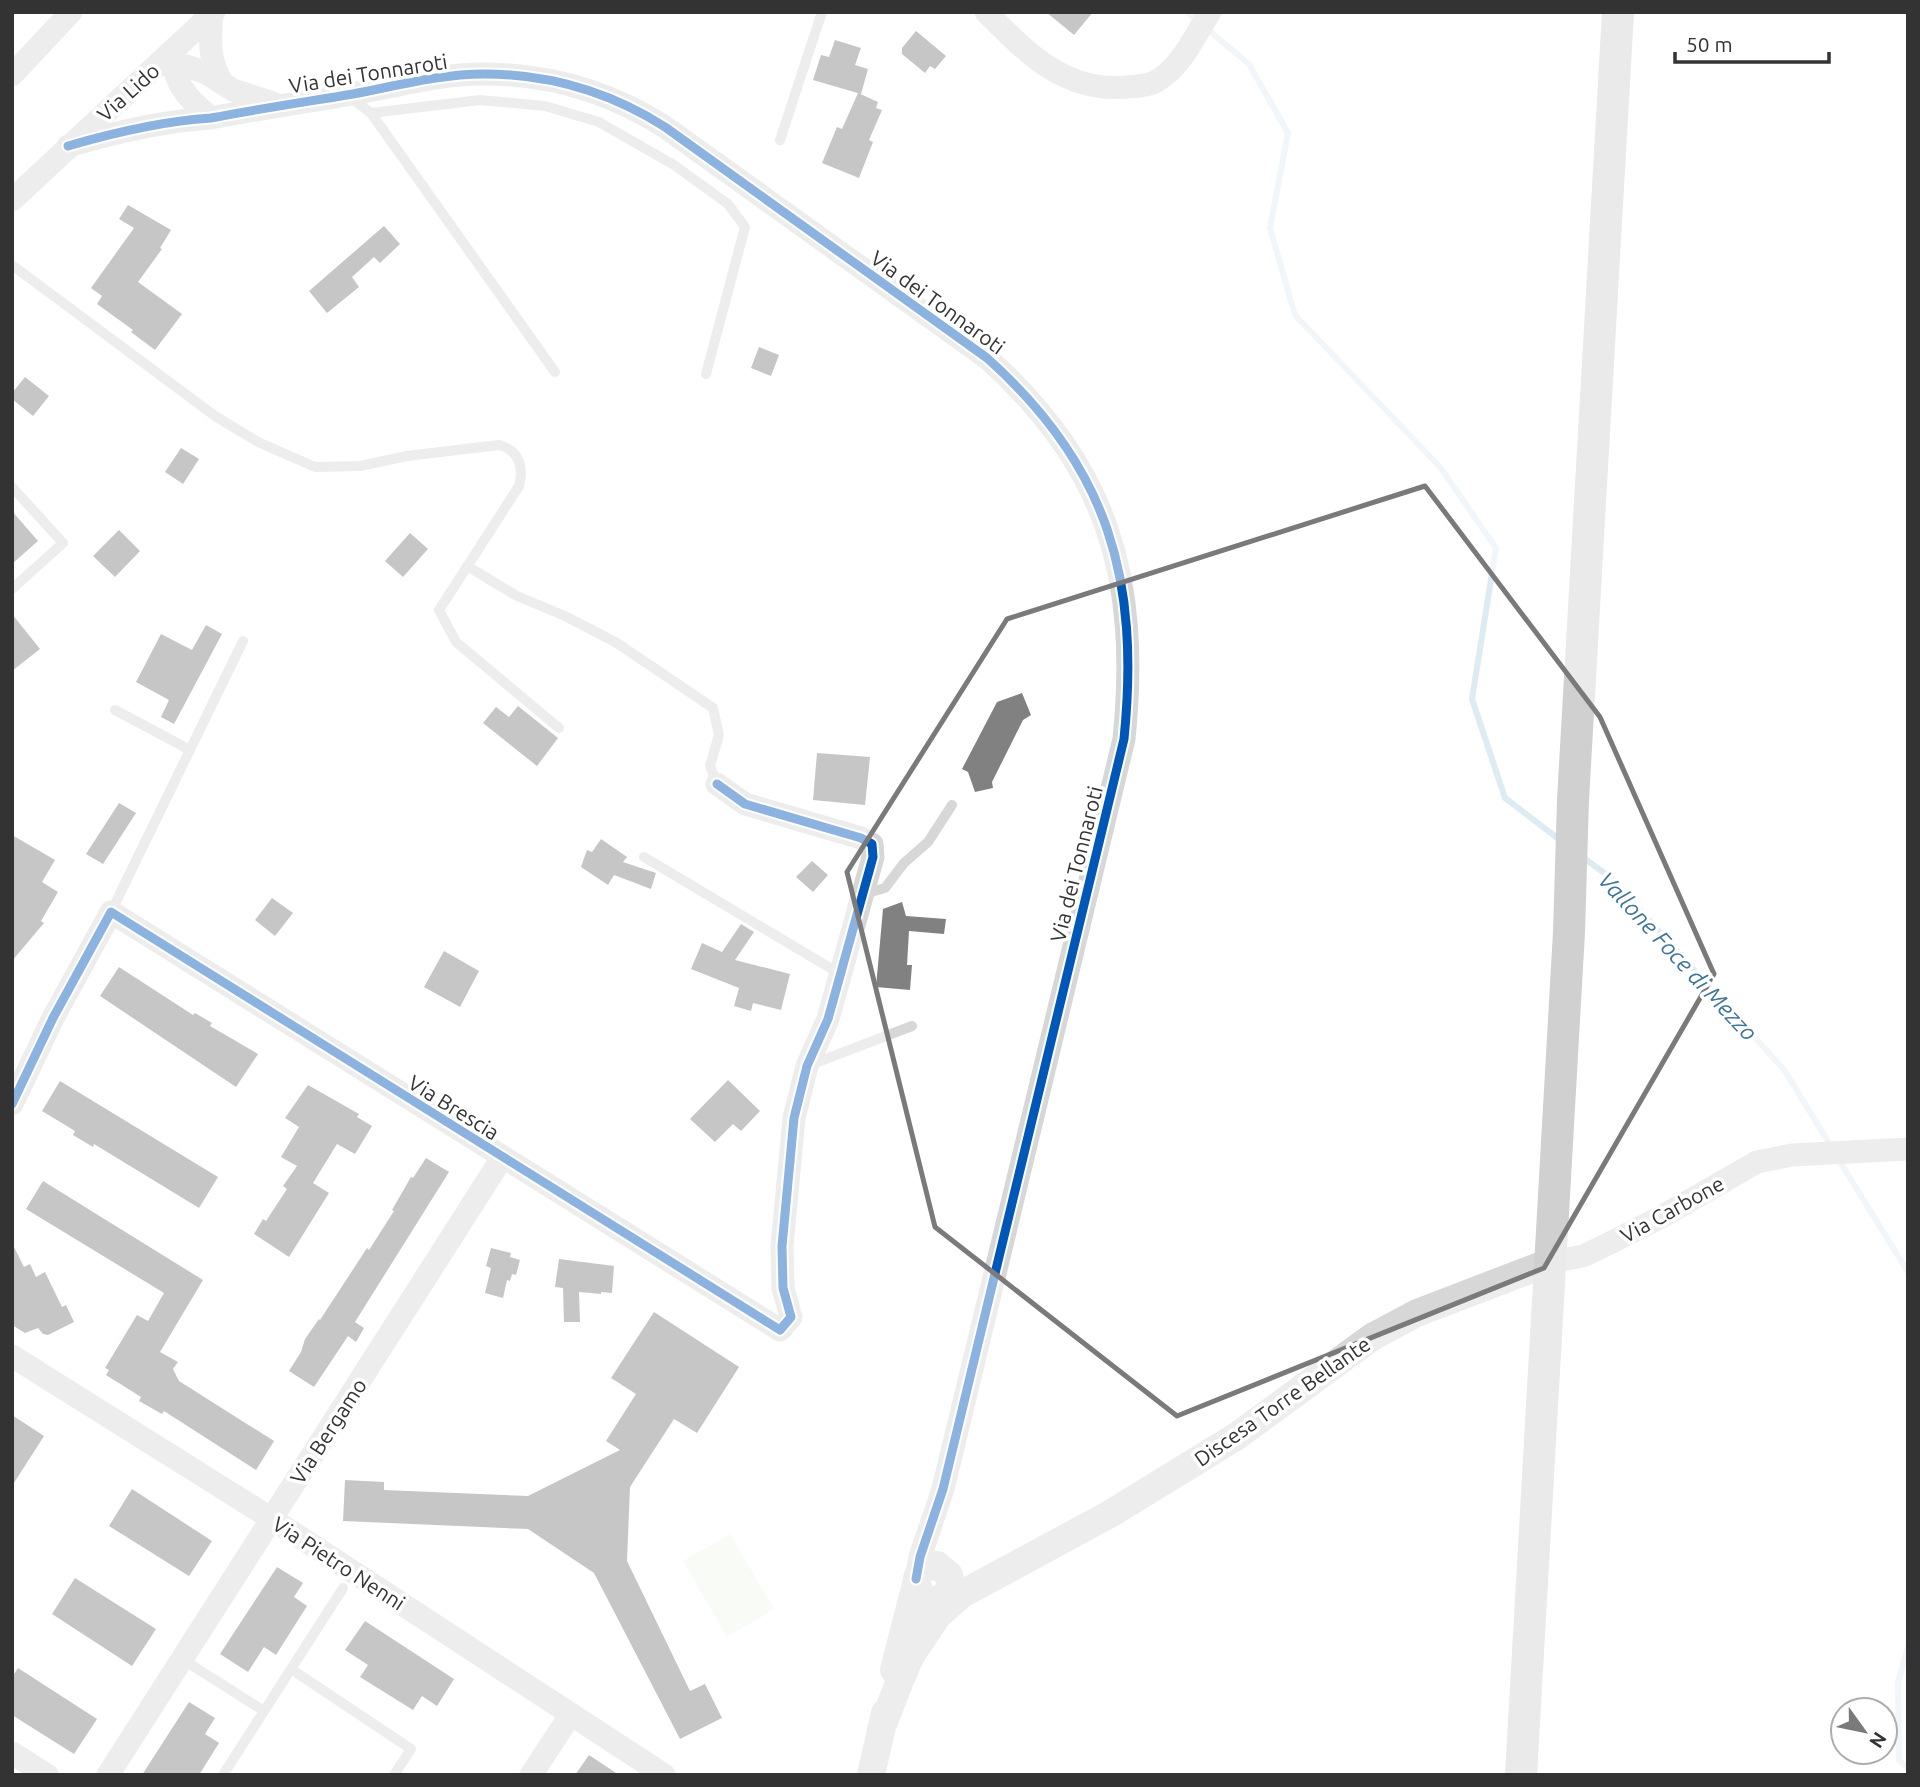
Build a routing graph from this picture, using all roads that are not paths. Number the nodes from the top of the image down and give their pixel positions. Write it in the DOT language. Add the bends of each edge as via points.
graph roads {
  1 [pos="71,12"];
  2 [pos="821,12"];
  3 [pos="986,12"];
  4 [pos="1210,12"];
  5 [pos="1618,12"];
  6 [pos="213,13"];
  7 [pos="168,60"];
  8 [pos="12,75"];
  9 [pos="222,82"];
  10 [pos="347,95"];
  11 [pos="279,104"];
  12 [pos="371,113"];
  13 [pos="211,118"];
  14 [pos="780,140"];
  15 [pos="68,146"];
  16 [pos="12,200"];
  17 [pos="12,265"];
  18 [pos="555,372"];
  19 [pos="706,374"];
  20 [pos="12,488"];
  21 [pos="467,566"];
  22 [pos="12,589"];
  23 [pos="243,641"];
  24 [pos="115,710"];
  25 [pos="559,728"];
  26 [pos="190,750"];
  27 [pos="717,785"];
  28 [pos="952,805"];
  29 [pos="644,857"];
  30 [pos="864,894"];
  31 [pos="111,912"];
  32 [pos="842,975"];
  33 [pos="912,1026"];
  34 [pos="807,1066"];
  35 [pos="12,1104"];
  36 [pos="1908,1149"];
  37 [pos="502,1158"];
  38 [pos="1550,1262"];
  39 [pos="12,1356"];
  40 [pos="943,1489"];
  41 [pos="272,1519"];
  42 [pos="916,1581"];
  43 [pos="343,1588"];
  44 [pos="946,1591"];
  45 [pos="182,1659"];
  46 [pos="291,1669"];
  47 [pos="264,1711"];
  48 [pos="571,1714"];
  49 [pos="881,1729"];
  50 [pos="12,1753"];
  51 [pos="47,1775"];
  52 [pos="108,1775"];
  53 [pos="223,1775"];
  54 [pos="394,1775"];
  55 [pos="531,1775"];
  56 [pos="664,1775"];
  57 [pos="871,1775"];
  58 [pos="1521,1775"];
  1 -- 8 [label="street"];
  2 -- 14 [label="lane"];
  3 -- 4 [label="street" via="1039,62 1069,80 1100,88 1158,81 1177,64"];
  5 -- 38 [label="main road"];
  6 -- 7 [label="street, Via Lido"];
  6 -- 9 [label="street" via="211,52"];
  7 -- 9 [label="street"];
  7 -- 13 [label="street" via="188,99"];
  7 -- 15 [label="street, Via Lido"];
  9 -- 11 [label="street" via="233,90"];
  10 -- 11 [label="street, Via dei Tonnaroti"];
  10 -- 12 [label="lane"];
  10 -- 40 [label="street, Via dei Tonnaroti" via="444,78 520,76 578,86 646,115 988,358 1057,433 1078,463 1107,525 1122,582 1128,649 1124,739"];
  11 -- 13 [label="street, Via dei Tonnaroti"];
  12 -- 18 [label="lane"];
  12 -- 19 [label="lane" via="480,100 545,106 599,122 674,165 727,204 746,227"];
  13 -- 15 [label="street, Via dei Tonnaroti" via="173,120"];
  15 -- 16 [label="street, Via Lido"];
  17 -- 21 [label="lane" via="215,416 258,442 315,467 360,466 407,456 506,447 520,460 519,486"];
  20 -- 22 [label="lane" via="63,543"];
  21 -- 25 [label="lane" via="439,610 456,642"];
  21 -- 27 [label="lane" via="517,596 617,643 713,708 719,735 710,766"];
  23 -- 26 [label="lane"];
  24 -- 26 [label="lane"];
  26 -- 31 [label="lane"];
  27 -- 30 [label="street" via="745,804 872,844"];
  28 -- 30 [label="lane" via="928,842 885,888"];
  29 -- 32 [label="lane"];
  30 -- 32 [label="street"];
  31 -- 35 [label="street"];
  31 -- 37 [label="street, Via Brescia"];
  32 -- 34 [label="street"];
  33 -- 34 [label="lane"];
  34 -- 37 [label="street, Via Brescia" via="794,1118 782,1246 783,1288 791,1317 780,1330"];
  36 -- 38 [label="street, Via Carbone" via="1757,1162 1608,1244 1583,1256"];
  37 -- 41 [label="street, Via Bergamo"];
  38 -- 44 [label="street, Discesa Torre Bellante" via="1417,1313 1372,1337 1237,1436 1110,1514 1022,1560"];
  38 -- 58 [label="main road"];
  39 -- 41 [label="street, Via Pietro Nenni"];
  40 -- 42 [label="street"];
  40 -- 44 [label="street"];
  41 -- 45 [label="street, Via Bergamo"];
  41 -- 48 [label="street, Via Pietro Nenni"];
  42 -- 44 [label="street" via="923,1598"];
  42 -- 49 [label="street"];
  43 -- 46 [label="lane"];
  44 -- 49 [label="street" via="909,1660"];
  45 -- 47 [label="lane"];
  45 -- 52 [label="street, Via Bergamo"];
  46 -- 47 [label="lane"];
  46 -- 54 [label="lane" via="411,1749"];
  47 -- 53 [label="lane"];
  48 -- 55 [label="street"];
  48 -- 56 [label="street, Via Pietro Nenni"];
  49 -- 57 [label="street"];
  50 -- 51 [label="street"];
}
